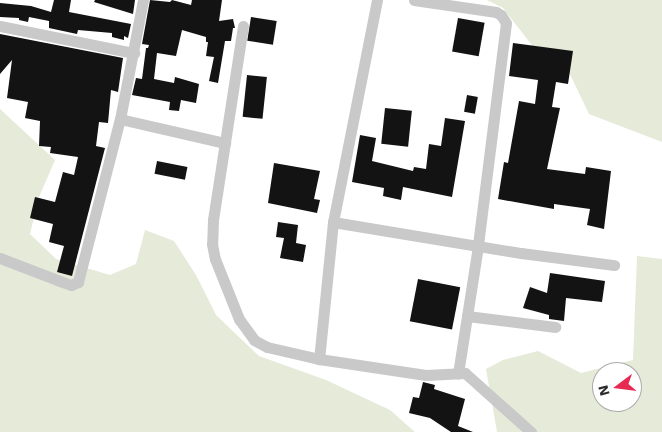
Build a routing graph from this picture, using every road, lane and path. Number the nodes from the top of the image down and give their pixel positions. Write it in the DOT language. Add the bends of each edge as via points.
graph roads {
  1 [pos="143,0"];
  2 [pos="377,0"];
  3 [pos="414,0"];
  4 [pos="0,26"];
  5 [pos="243,26"];
  6 [pos="134,53"];
  7 [pos="120,118"];
  8 [pos="226,143"];
  9 [pos="333,222"];
  10 [pos="478,246"];
  11 [pos="0,258"];
  12 [pos="614,265"];
  13 [pos="467,316"];
  14 [pos="556,327"];
  15 [pos="319,359"];
  16 [pos="458,373"];
  17 [pos="531,432"];
  1 -- 6 [label="street"];
  2 -- 9 [label="street"];
  3 -- 10 [label="street" via="496,12 506,23"];
  4 -- 6 [label="street"];
  5 -- 8 [label="street"];
  6 -- 7 [label="street"];
  7 -- 8 [label="street"];
  7 -- 11 [label="street" via="78,282 71,285"];
  8 -- 15 [label="street" via="212,244 239,319 254,340 267,347"];
  9 -- 10 [label="street"];
  9 -- 15 [label="street"];
  10 -- 12 [label="street"];
  10 -- 13 [label="street"];
  13 -- 14 [label="street"];
  13 -- 16 [label="street"];
  15 -- 16 [label="street" via="426,375"];
  16 -- 17 [label="street" via="467,374"];
}
